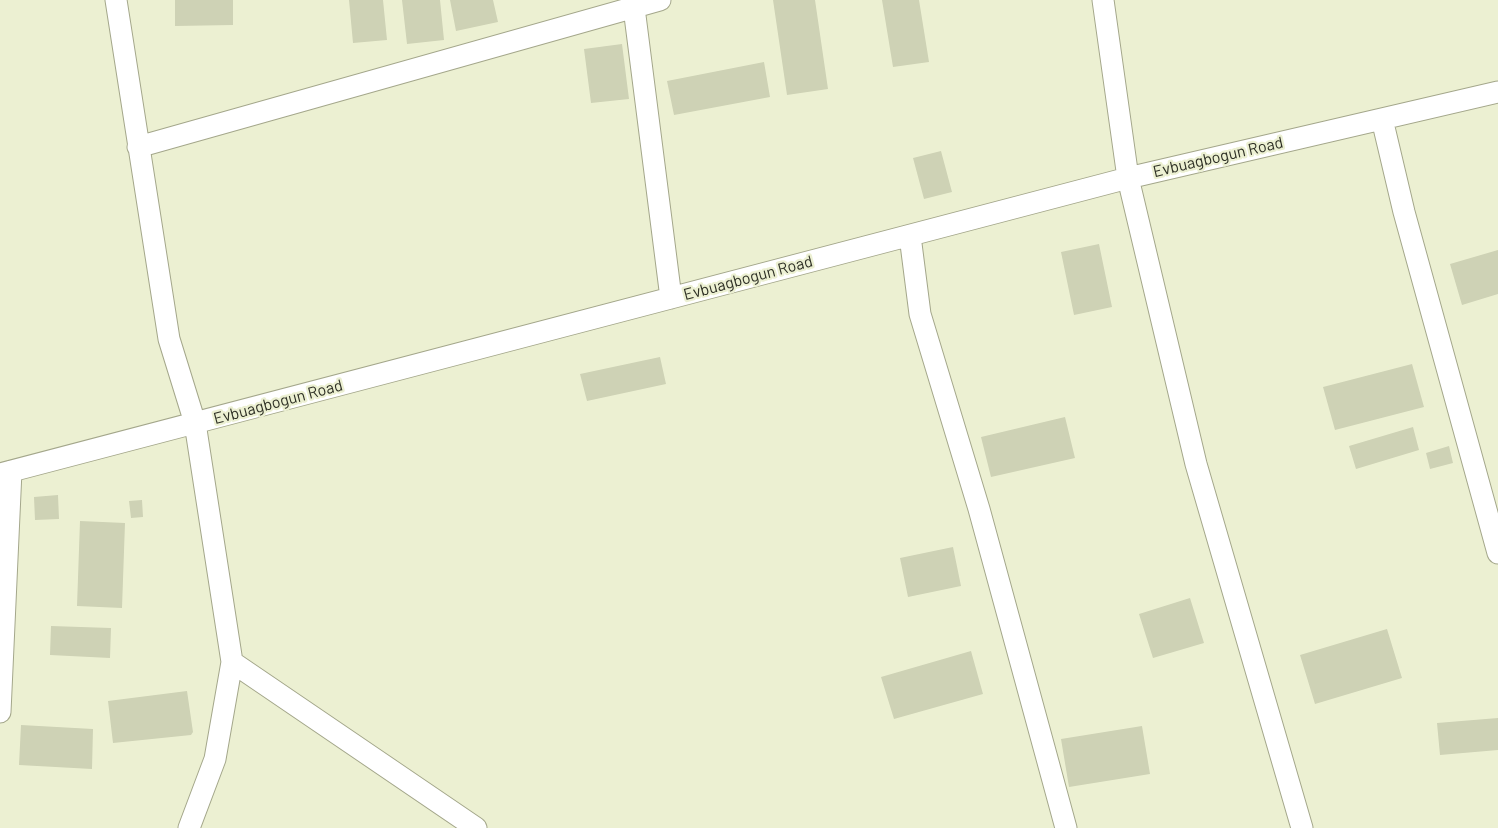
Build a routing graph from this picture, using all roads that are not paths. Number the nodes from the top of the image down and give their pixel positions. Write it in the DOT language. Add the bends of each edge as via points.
graph roads {
  1 [pos="116,0"];
  2 [pos="660,0"];
  3 [pos="1104,0"];
  4 [pos="633,3"];
  5 [pos="1498,92"];
  6 [pos="1383,119"];
  7 [pos="138,147"];
  8 [pos="1128,178"];
  9 [pos="910,236"];
  10 [pos="671,298"];
  11 [pos="195,423"];
  12 [pos="6,473"];
  13 [pos="1498,553"];
  14 [pos="232,662"];
  15 [pos="0,712"];
  16 [pos="189,828"];
  17 [pos="476,828"];
  18 [pos="1066,828"];
  19 [pos="1302,828"];
  1 -- 7 [label="street"];
  2 -- 4 [label="street"];
  3 -- 8 [label="street"];
  4 -- 7 [label="street"];
  4 -- 10 [label="street"];
  5 -- 6 [label="street, Evbuagbogun Road"];
  6 -- 8 [label="street, Evbuagbogun Road"];
  6 -- 13 [label="street" via="1404,212"];
  7 -- 11 [label="street" via="169,339"];
  8 -- 9 [label="street, Evbuagbogun Road"];
  8 -- 19 [label="street" via="1196,464"];
  9 -- 10 [label="street, Evbuagbogun Road"];
  9 -- 18 [label="street" via="920,314 979,509"];
  10 -- 11 [label="street, Evbuagbogun Road"];
  11 -- 12 [label="street, Evbuagbogun Road"];
  11 -- 14 [label="street"];
  12 -- 15 [label="street"];
  14 -- 16 [label="street" via="215,759"];
  14 -- 17 [label="street"];
}
